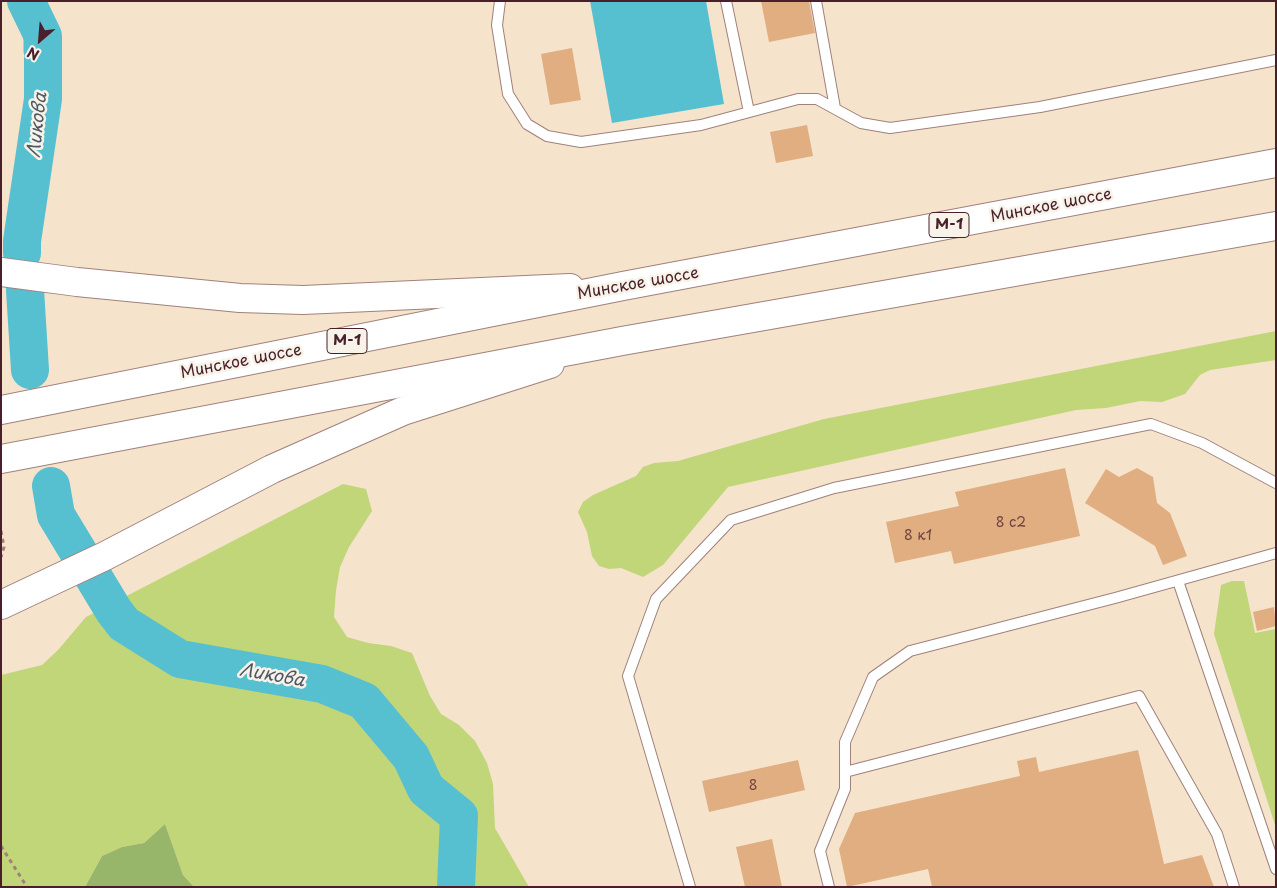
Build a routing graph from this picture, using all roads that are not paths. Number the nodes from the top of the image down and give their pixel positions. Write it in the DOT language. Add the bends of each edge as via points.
graph roads {
  1 [pos="500,1"];
  2 [pos="726,1"];
  3 [pos="816,1"];
  4 [pos="1276,60"];
  5 [pos="834,108"];
  6 [pos="749,112"];
  7 [pos="1276,163"];
  8 [pos="1276,226"];
  9 [pos="1,272"];
  10 [pos="622,286"];
  11 [pos="622,341"];
  12 [pos="1,410"];
  13 [pos="1,459"];
  14 [pos="1276,483"];
  15 [pos="1276,554"];
  16 [pos="1178,581"];
  17 [pos="1,605"];
  18 [pos="845,772"];
  19 [pos="1276,868"];
  20 [pos="690,887"];
  21 [pos="829,887"];
  22 [pos="1234,887"];
  1 -- 6 [label="lane" via="497,26 508,94 527,124 547,136 581,142 701,125"];
  2 -- 6 [label="lane"];
  3 -- 5 [label="lane"];
  4 -- 5 [label="lane" via="1040,107 890,128 861,123"];
  5 -- 6 [label="lane" via="817,100 798,99"];
  7 -- 10 [label="main road, Минское шоссе / М-1"];
  8 -- 11 [label="main road"];
  9 -- 10 [label="main road" via="240,298 303,300"];
  10 -- 12 [label="main road, Минское шоссе / М-1"];
  11 -- 13 [label="main road"];
  11 -- 17 [label="main road" via="403,411 272,469 105,556"];
  14 -- 20 [label="lane" via="1202,443 1151,424 834,488 731,520 656,599 628,676"];
  15 -- 16 [label="lane"];
  16 -- 18 [label="lane" via="910,651 873,677 845,742"];
  16 -- 19 [label="lane"];
  18 -- 21 [label="lane" via="845,789 820,852"];
  18 -- 22 [label="lane" via="1140,696 1216,834"];
}
